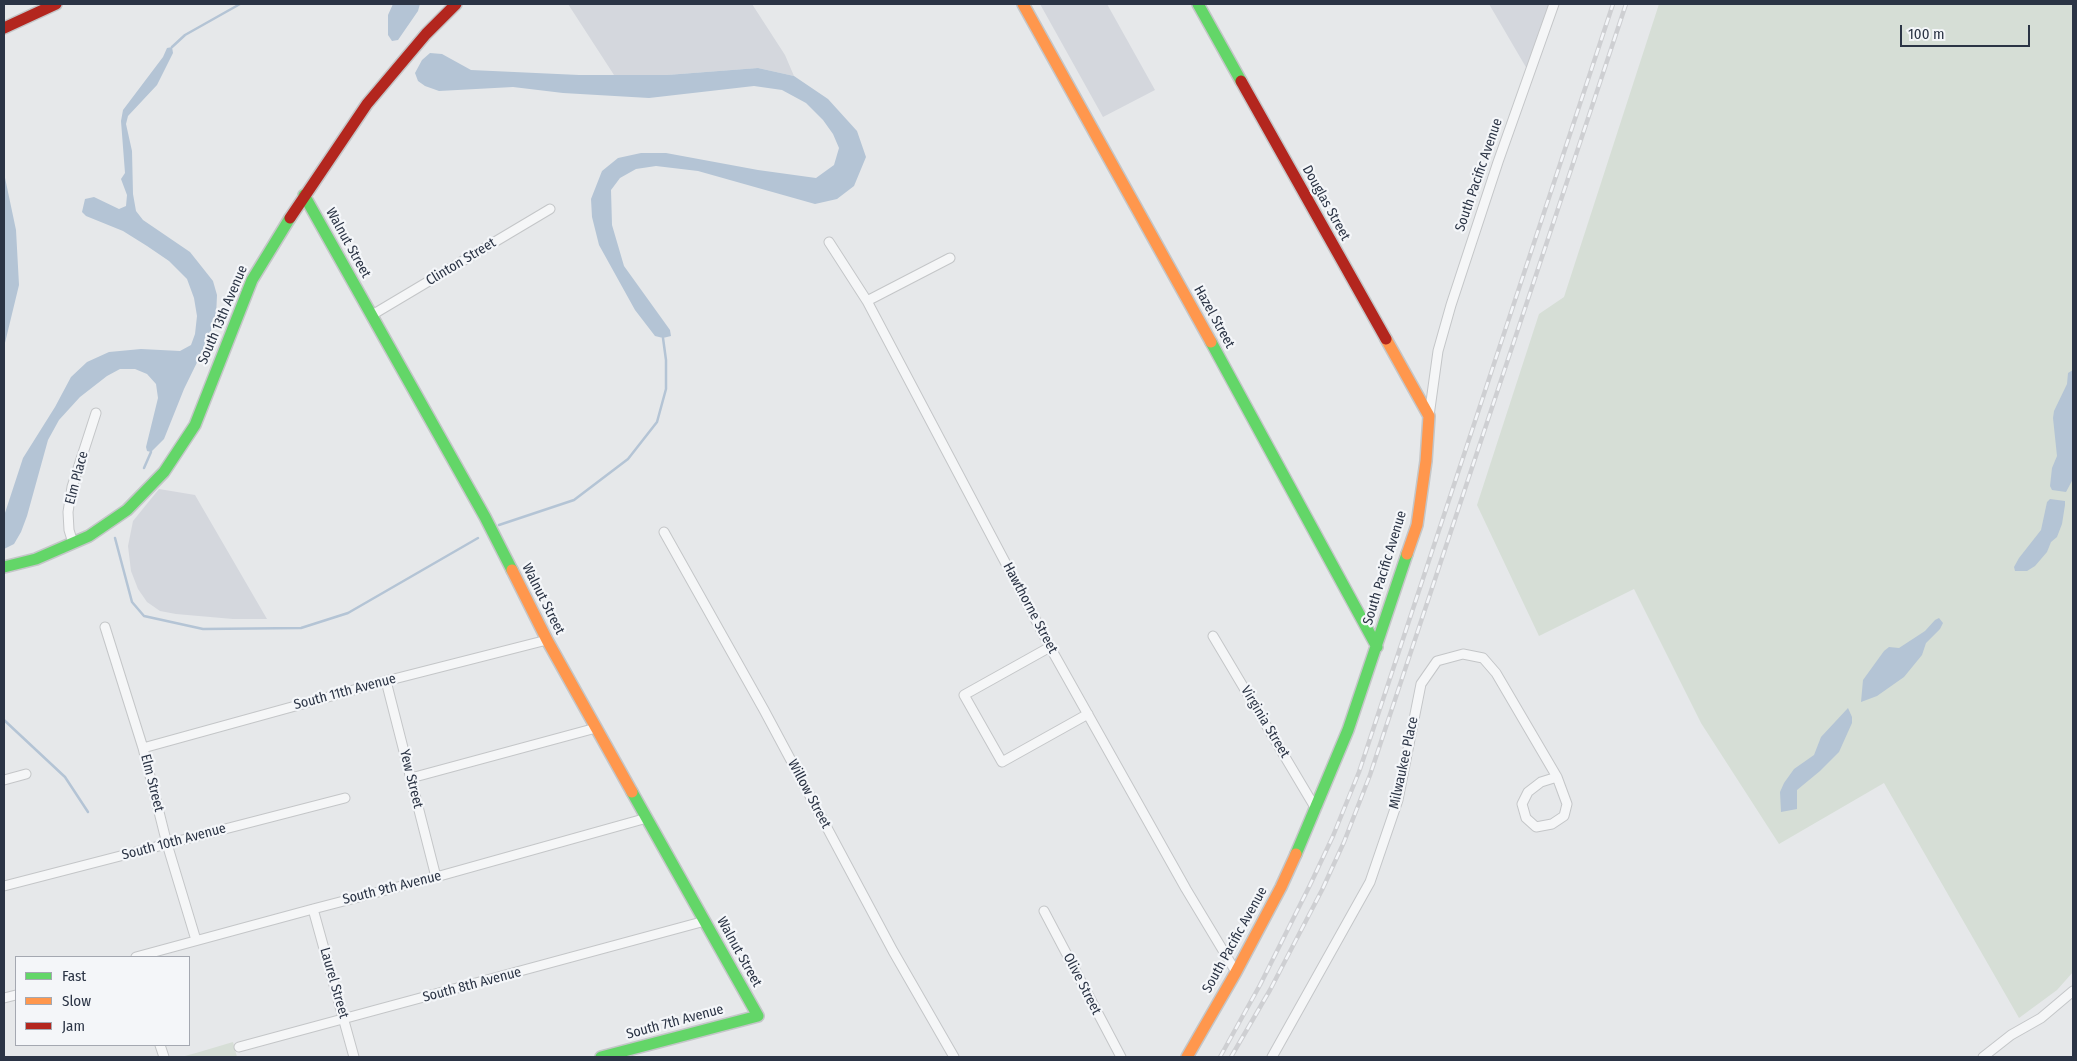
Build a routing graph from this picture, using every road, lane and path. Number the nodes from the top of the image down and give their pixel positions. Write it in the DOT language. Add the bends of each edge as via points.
graph roads {
  1 [pos="56,4"];
  2 [pos="456,4"];
  3 [pos="1023,4"];
  4 [pos="1198,4"];
  5 [pos="1554,4"];
  6 [pos="4,28"];
  7 [pos="304,195"];
  8 [pos="550,209"];
  9 [pos="830,242"];
  10 [pos="950,258"];
  11 [pos="867,301"];
  12 [pos="372,315"];
  13 [pos="96,413"];
  14 [pos="1429,416"];
  15 [pos="664,532"];
  16 [pos="73,543"];
  17 [pos="4,567"];
  18 [pos="105,627"];
  19 [pos="1213,636"];
  20 [pos="548,640"];
  21 [pos="1050,647"];
  22 [pos="1377,647"];
  23 [pos="386,681"];
  24 [pos="1088,714"];
  25 [pos="596,728"];
  26 [pos="143,748"];
  27 [pos="26,774"];
  28 [pos="1556,777"];
  29 [pos="411,778"];
  30 [pos="4,780"];
  31 [pos="345,798"];
  32 [pos="1316,810"];
  33 [pos="647,818"];
  34 [pos="168,844"];
  35 [pos="436,877"];
  36 [pos="4,886"];
  37 [pos="313,908"];
  38 [pos="1044,911"];
  39 [pos="704,921"];
  40 [pos="196,940"];
  41 [pos="140,956"];
  42 [pos="1236,972"];
  43 [pos="2073,991"];
  44 [pos="758,1016"];
  45 [pos="344,1019"];
  46 [pos="239,1047"];
  47 [pos="354,1057"];
  48 [pos="600,1057"];
  49 [pos="954,1057"];
  50 [pos="1121,1057"];
  51 [pos="1187,1057"];
  52 [pos="1272,1057"];
  53 [pos="1983,1057"];
  1 -- 6 [label="main road"];
  2 -- 7 [label="main road, South 13th Avenue" via="367,104"];
  3 -- 22 [label="main road, Hazel Street"];
  4 -- 14 [label="main road, Douglas Street"];
  5 -- 14 [label="street, South Pacific Avenue" via="1451,305 1438,351"];
  7 -- 12 [label="main road, Walnut Street"];
  7 -- 16 [label="main road, South 13th Avenue" via="252,280 194,425 164,472 127,510"];
  8 -- 12 [label="street, Clinton Street"];
  9 -- 11 [label="street, Hawthorne Street"];
  10 -- 11 [label="street"];
  11 -- 21 [label="street, Hawthorne Street"];
  12 -- 20 [label="main road, Walnut Street"];
  13 -- 16 [label="street, Elm Place" via="72,488 68,530"];
  14 -- 22 [label="main road, South Pacific Avenue" via="1417,525"];
  15 -- 49 [label="street, Willow Street"];
  16 -- 17 [label="main road, South 13th Avenue" via="36,559"];
  18 -- 26 [label="street, Elm Street"];
  19 -- 32 [label="street, Virginia Street"];
  20 -- 23 [label="street, South 11th Avenue"];
  20 -- 25 [label="main road, Walnut Street"];
  21 -- 24 [label="street, Hawthorne Street"];
  21 -- 24 [label="street" via="964,695 1002,762"];
  22 -- 32 [label="main road, South Pacific Avenue"];
  23 -- 26 [label="street, South 11th Avenue"];
  23 -- 29 [label="street, Yew Street"];
  24 -- 42 [label="street, Hawthorne Street"];
  25 -- 29 [label="street"];
  25 -- 33 [label="main road, Walnut Street"];
  26 -- 34 [label="street, Elm Street"];
  27 -- 30 [label="street"];
  28 -- 28 [label="street" via="1567,804 1564,816 1552,824 1536,827 1526,818 1522,804 1528,792 1541,782"];
  28 -- 52 [label="street, Milwaukee Place" via="1496,674 1483,658 1463,654 1437,661 1421,684 1398,800 1370,882"];
  29 -- 35 [label="street, Yew Street"];
  31 -- 34 [label="street, South 10th Avenue"];
  32 -- 42 [label="main road, South Pacific Avenue" via="1281,887"];
  33 -- 35 [label="street, South 9th Avenue"];
  33 -- 39 [label="main road, Walnut Street"];
  34 -- 36 [label="street, South 10th Avenue"];
  34 -- 40 [label="street, Elm Street"];
  35 -- 37 [label="street, South 9th Avenue"];
  37 -- 40 [label="street, South 9th Avenue"];
  37 -- 45 [label="street, Laurel Street"];
  38 -- 50 [label="street, Olive Street"];
  39 -- 44 [label="main road, Walnut Street"];
  39 -- 45 [label="street, South 8th Avenue"];
  40 -- 41 [label="street, South 9th Avenue"];
  42 -- 51 [label="main road, South Pacific Avenue"];
  43 -- 53 [label="street" via="2041,1018 2011,1035"];
  44 -- 48 [label="main road, South 7th Avenue"];
  45 -- 46 [label="street, South 8th Avenue"];
  45 -- 47 [label="street, Laurel Street"];
}
